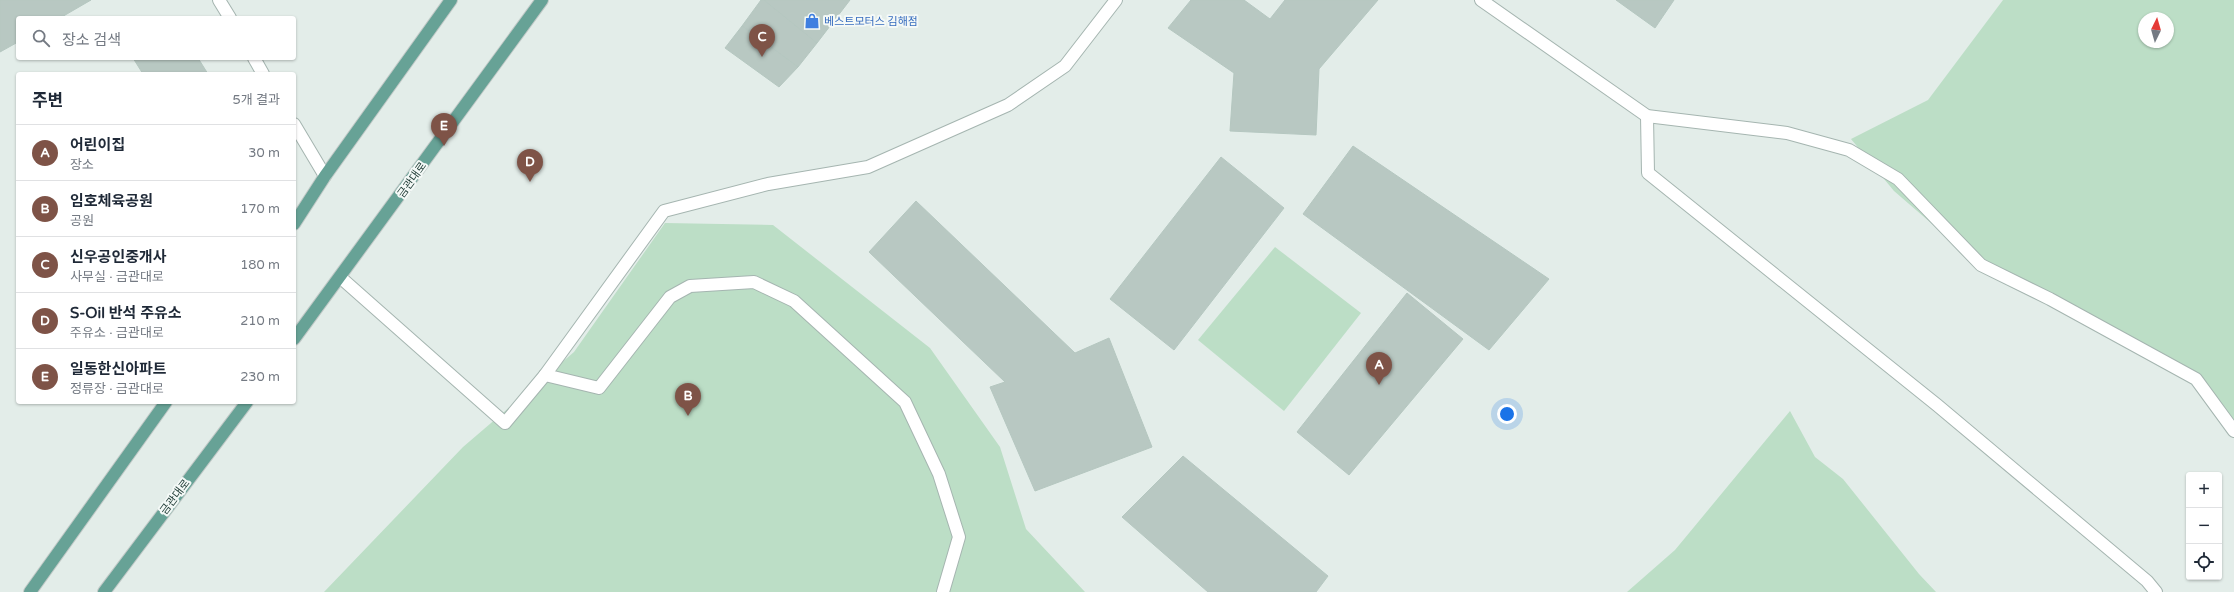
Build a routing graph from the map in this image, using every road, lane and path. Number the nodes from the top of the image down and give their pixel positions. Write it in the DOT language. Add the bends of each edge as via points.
graph roads {
  1 [pos="219,0"];
  2 [pos="451,0"];
  3 [pos="542,0"];
  4 [pos="1116,0"];
  5 [pos="1481,0"];
  6 [pos="229,16"];
  7 [pos="255,60"];
  8 [pos="263,72"];
  9 [pos="1647,116"];
  10 [pos="296,127"];
  11 [pos="325,176"];
  12 [pos="296,221"];
  13 [pos="340,277"];
  14 [pos="296,336"];
  15 [pos="545,375"];
  16 [pos="165,404"];
  17 [pos="245,404"];
  18 [pos="2234,431"];
  19 [pos="30,592"];
  20 [pos="104,592"];
  21 [pos="943,592"];
  22 [pos="2156,592"];
  1 -- 6 [label="street"];
  2 -- 11 [label="main road"];
  3 -- 13 [label="main road, 금관대로"];
  4 -- 15 [label="street" via="1065,66 1008,106 868,167 768,184 664,211"];
  5 -- 9 [label="street"];
  7 -- 8 [label="street"];
  9 -- 18 [label="street" via="1787,133 1848,150 1898,179 1981,265 2050,298 2196,379"];
  9 -- 22 [label="street" via="1648,173 1937,405"];
  10 -- 11 [label="street"];
  11 -- 12 [label="main road"];
  13 -- 14 [label="main road, 금관대로"];
  13 -- 15 [label="street" via="505,423"];
  15 -- 21 [label="street" via="599,388 670,296 690,286 754,282 794,301 905,402 939,474 959,537"];
  16 -- 19 [label="main road"];
  17 -- 20 [label="main road, 금관대로"];
}
